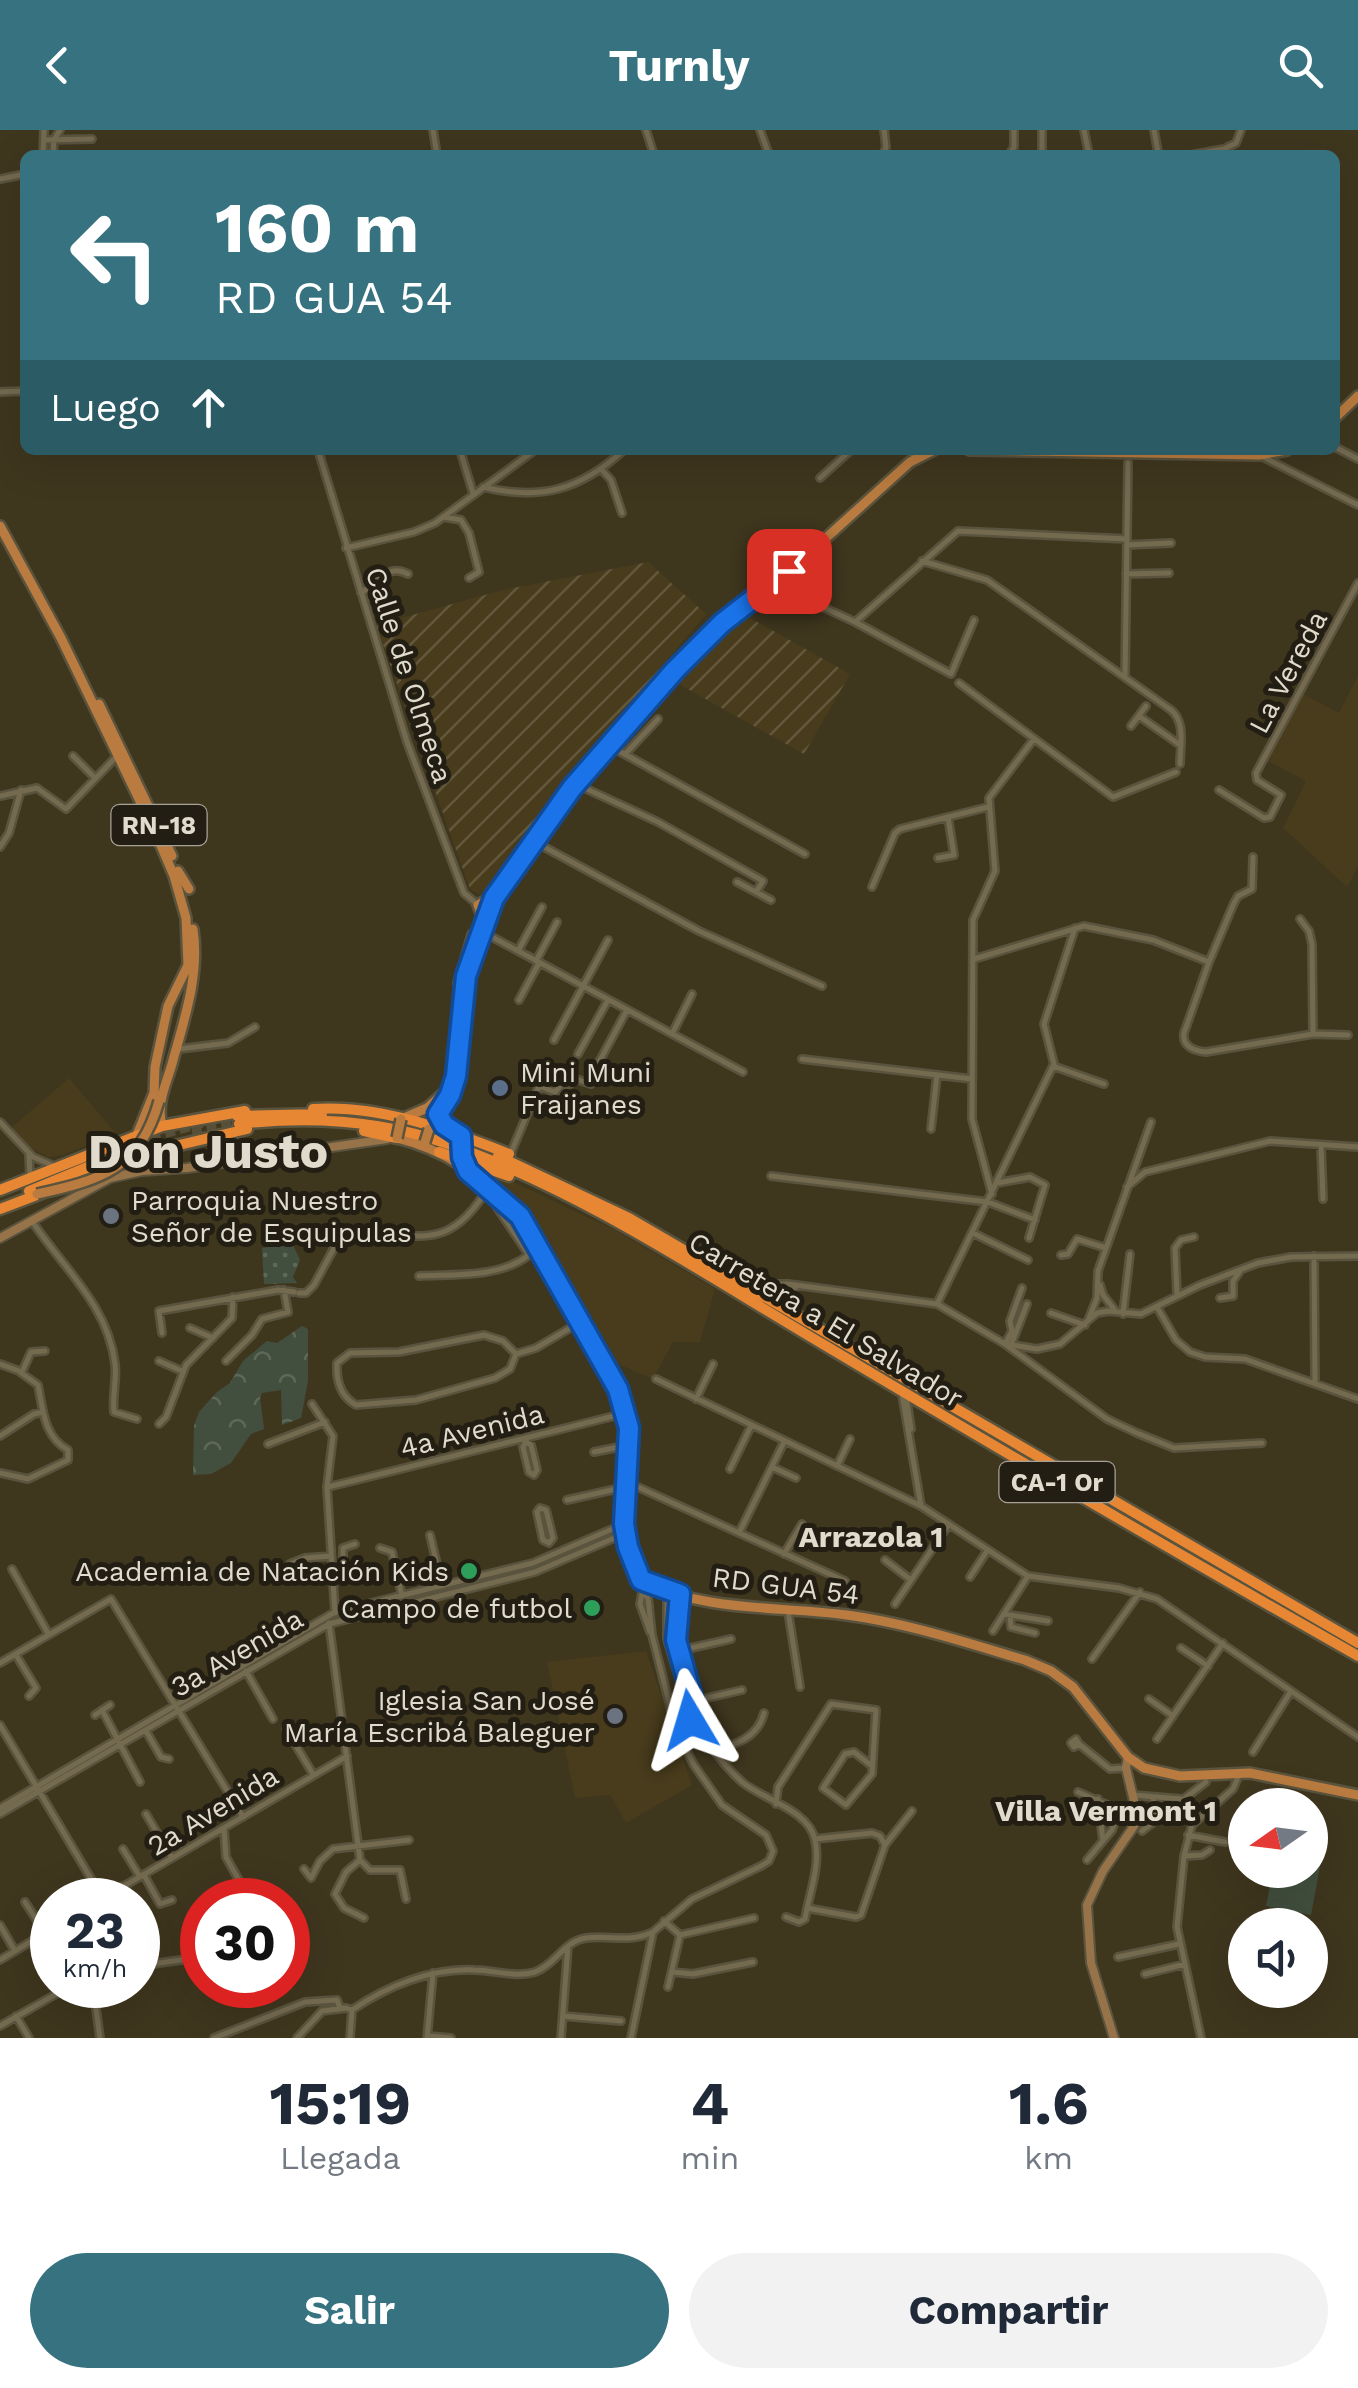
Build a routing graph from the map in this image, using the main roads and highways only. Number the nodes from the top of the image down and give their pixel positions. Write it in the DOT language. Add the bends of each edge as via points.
graph roads {
  1 [pos="909,455"];
  2 [pos="0,516"];
  3 [pos="0,526"];
  4 [pos="178,871"];
  5 [pos="190,889"];
  6 [pos="479,924"];
  7 [pos="168,1006"];
  8 [pos="170,1070"];
  9 [pos="167,1081"];
  10 [pos="450,1095"];
  11 [pos="149,1110"];
  12 [pos="260,1110"];
  13 [pos="291,1115"];
  14 [pos="402,1119"];
  15 [pos="238,1120"];
  16 [pos="311,1125"];
  17 [pos="162,1126"];
  18 [pos="429,1127"];
  19 [pos="262,1128"];
  20 [pos="136,1136"];
  21 [pos="397,1138"];
  22 [pos="461,1138"];
  23 [pos="118,1142"];
  24 [pos="424,1143"];
  25 [pos="163,1148"];
  26 [pos="439,1152"];
  27 [pos="141,1154"];
  28 [pos="86,1164"];
  29 [pos="37,1194"];
  30 [pos="0,1199"];
  31 [pos="626,1223"];
  32 [pos="652,1232"];
  33 [pos="660,1248"];
  34 [pos="736,1287"];
  35 [pos="1358,1643"];
  36 [pos="1358,1656"];
  37 [pos="1358,1794"];
  1 -- 6 [label="main road" via="714,631 608,745 487,903"];
  2 -- 4 [label="main road, RN-18" via="64,632"];
  3 -- 7 [label="main road, RN-18" via="164,852 186,918 188,965"];
  4 -- 5 [label="main road"];
  4 -- 8 [label="main road, RN-18" via="195,946"];
  6 -- 10 [label="main road"];
  6 -- 14 [label="main road" via="461,973 446,1092"];
  7 -- 8 [label="main road" via="182,1009"];
  7 -- 11 [label="main road, RN-18"];
  8 -- 9 [label="main road, RN-18"];
  9 -- 17 [label="main road, RN-18"];
  9 -- 29 [label="main road, bridge" via="151,1129 126,1161"];
  10 -- 18 [label="main road"];
  10 -- 22 [label="main road" via="438,1116"];
  11 -- 20 [label="main road, RN-18"];
  11 -- 23 [label="main road"];
  12 -- 13 [label="highway"];
  12 -- 13 [label="highway"];
  12 -- 17 [label="highway"];
  13 -- 14 [label="highway" via="328,1108"];
  13 -- 15 [label="highway, Carretera a El Salvador / CA-1 Or"];
  13 -- 16 [label="highway"];
  13 -- 19 [label="highway"];
  13 -- 31 [label="highway, Carretera a El Salvador / CA-1 Or" via="390,1122 450,1138 517,1164"];
  14 -- 18 [label="highway"];
  14 -- 21 [label="main road, bridge"];
  16 -- 19 [label="highway"];
  16 -- 21 [label="highway"];
  17 -- 20 [label="highway"];
  17 -- 25 [label="highway"];
  18 -- 22 [label="highway"];
  18 -- 24 [label="main road, bridge"];
  19 -- 25 [label="highway"];
  20 -- 23 [label="highway"];
  20 -- 27 [label="highway"];
  21 -- 24 [label="main road"];
  22 -- 31 [label="highway" via="588,1193"];
  23 -- 30 [label="highway" via="30,1176"];
  24 -- 26 [label="main road"];
  25 -- 27 [label="highway"];
  26 -- 31 [label="highway"];
  26 -- 37 [label="main road, RD GUA 54" via="520,1216 616,1385 629,1444 625,1529 644,1587 856,1616 971,1644 1037,1665 1072,1687 1127,1763 1168,1775 1240,1772"];
  27 -- 29 [label="highway"];
  28 -- 30 [label="highway"];
  29 -- 30 [label="highway"];
  31 -- 32 [label="highway, Carretera a El Salvador / CA-1 Or"];
  31 -- 33 [label="highway, Carretera a El Salvador / CA-1 Or"];
  32 -- 33 [label="highway"];
  32 -- 34 [label="highway, Carretera a El Salvador / CA-1 Or"];
  33 -- 34 [label="highway, Carretera a El Salvador / CA-1 Or"];
  34 -- 35 [label="highway, Carretera a El Salvador / CA-1 Or"];
  34 -- 36 [label="highway, Carretera a El Salvador / CA-1 Or" via="904,1393"];
}
